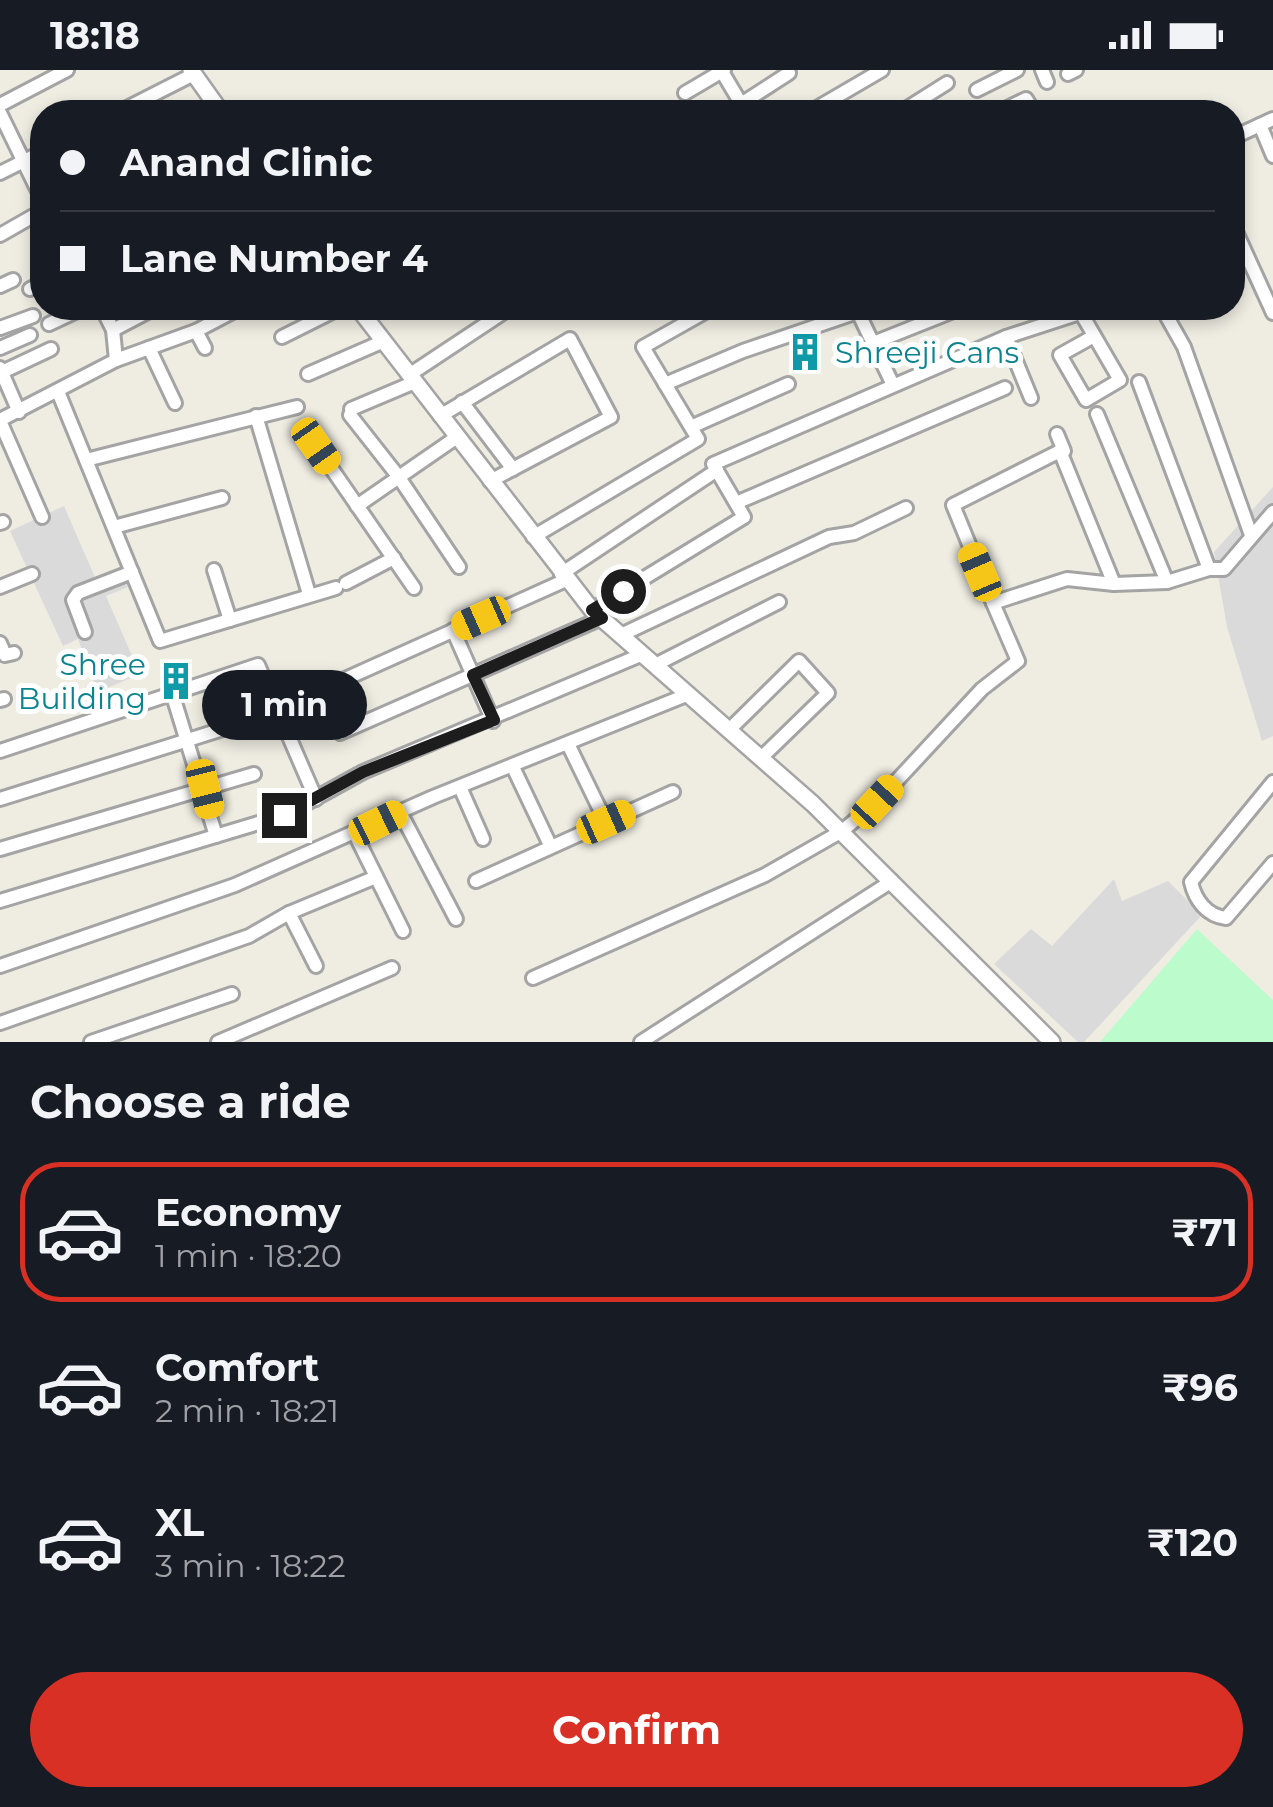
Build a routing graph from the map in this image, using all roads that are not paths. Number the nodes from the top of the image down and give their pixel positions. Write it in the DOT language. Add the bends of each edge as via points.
graph roads {
  1 [pos="67,70"];
  2 [pos="722,70"];
  3 [pos="882,70"];
  4 [pos="1017,70"];
  5 [pos="193,72"];
  6 [pos="789,73"];
  7 [pos="947,83"];
  8 [pos="977,90"];
  9 [pos="684,93"];
  10 [pos="141,100"];
  11 [pos="212,100"];
  12 [pos="739,100"];
  13 [pos="754,100"];
  14 [pos="831,100"];
  15 [pos="920,100"];
  16 [pos="0,105"];
  17 [pos="0,113"];
  18 [pos="1266,122"];
  19 [pos="1273,156"];
  20 [pos="30,158"];
  21 [pos="24,161"];
  22 [pos="0,174"];
  23 [pos="30,174"];
  24 [pos="30,218"];
  25 [pos="0,235"];
  26 [pos="1245,248"];
  27 [pos="1269,293"];
  28 [pos="1273,313"];
  29 [pos="30,317"];
  30 [pos="57,320"];
  31 [pos="107,320"];
  32 [pos="131,320"];
  33 [pos="216,320"];
  34 [pos="316,320"];
  35 [pos="367,320"];
  36 [pos="493,320"];
  37 [pos="691,320"];
  38 [pos="830,320"];
  39 [pos="865,320"];
  40 [pos="931,320"];
  41 [pos="1058,320"];
  42 [pos="1090,320"];
  43 [pos="1169,320"];
  44 [pos="49,324"];
  45 [pos="0,328"];
  46 [pos="112,330"];
  47 [pos="196,330"];
  48 [pos="30,334"];
  49 [pos="1094,336"];
  50 [pos="282,337"];
  51 [pos="1006,337"];
  52 [pos="384,342"];
  53 [pos="873,343"];
  54 [pos="0,348"];
  55 [pos="51,348"];
  56 [pos="149,348"];
  57 [pos="205,348"];
  58 [pos="116,360"];
  59 [pos="1,371"];
  60 [pos="308,374"];
  61 [pos="412,378"];
  62 [pos="1138,382"];
  63 [pos="665,384"];
  64 [pos="788,384"];
  65 [pos="892,385"];
  66 [pos="1005,388"];
  67 [pos="59,394"];
  68 [pos="1031,398"];
  69 [pos="462,402"];
  70 [pos="175,404"];
  71 [pos="297,407"];
  72 [pos="19,412"];
  73 [pos="1097,414"];
  74 [pos="256,416"];
  75 [pos="440,416"];
  76 [pos="0,421"];
  77 [pos="696,433"];
  78 [pos="1058,434"];
  79 [pos="457,437"];
  80 [pos="316,446"];
  81 [pos="1064,451"];
  82 [pos="86,460"];
  83 [pos="513,469"];
  84 [pos="716,470"];
  85 [pos="398,476"];
  86 [pos="490,480"];
  87 [pos="222,498"];
  88 [pos="736,504"];
  89 [pos="357,506"];
  90 [pos="906,508"];
  91 [pos="1273,512"];
  92 [pos="42,518"];
  93 [pos="114,527"];
  94 [pos="1252,535"];
  95 [pos="533,537"];
  96 [pos="394,558"];
  97 [pos="459,567"];
  98 [pos="1209,568"];
  99 [pos="214,570"];
  100 [pos="132,572"];
  101 [pos="32,574"];
  102 [pos="564,577"];
  103 [pos="1168,582"];
  104 [pos="1114,584"];
  105 [pos="0,587"];
  106 [pos="414,588"];
  107 [pos="309,594"];
  108 [pos="778,602"];
  109 [pos="994,602"];
  110 [pos="597,614"];
  111 [pos="230,620"];
  112 [pos="453,630"];
  113 [pos="85,632"];
  114 [pos="622,635"];
  115 [pos="0,643"];
  116 [pos="14,653"];
  117 [pos="649,659"];
  118 [pos="473,675"];
  119 [pos="314,693"];
  120 [pos="689,694"];
  121 [pos="173,696"];
  122 [pos="494,720"];
  123 [pos="242,723"];
  124 [pos="728,730"];
  125 [pos="340,733"];
  126 [pos="188,742"];
  127 [pos="568,744"];
  128 [pos="0,751"];
  129 [pos="762,758"];
  130 [pos="513,767"];
  131 [pos="254,774"];
  132 [pos="1273,782"];
  133 [pos="460,787"];
  134 [pos="205,789"];
  135 [pos="674,792"];
  136 [pos="0,799"];
  137 [pos="316,799"];
  138 [pos="400,812"];
  139 [pos="606,822"];
  140 [pos="842,831"];
  141 [pos="355,834"];
  142 [pos="216,836"];
  143 [pos="483,838"];
  144 [pos="550,845"];
  145 [pos="0,849"];
  146 [pos="1273,863"];
  147 [pos="376,877"];
  148 [pos="476,881"];
  149 [pos="892,881"];
  150 [pos="0,901"];
  151 [pos="289,912"];
  152 [pos="456,919"];
  153 [pos="402,931"];
  154 [pos="0,966"];
  155 [pos="316,966"];
  156 [pos="392,968"];
  157 [pos="533,978"];
  158 [pos="232,994"];
  159 [pos="0,1023"];
  160 [pos="90,1042"];
  161 [pos="218,1042"];
  162 [pos="641,1042"];
  163 [pos="1050,1042"];
  1 -- 16 [label="street"];
  2 -- 9 [label="street"];
  2 -- 12 [label="street"];
  3 -- 14 [label="street"];
  4 -- 8 [label="street"];
  5 -- 10 [label="street"];
  5 -- 11 [label="street"];
  6 -- 13 [label="street"];
  7 -- 15 [label="street"];
  17 -- 21 [label="street"];
  18 -- 19 [label="street"];
  20 -- 21 [label="street"];
  21 -- 22 [label="street"];
  21 -- 23 [label="street"];
  24 -- 25 [label="street"];
  26 -- 27 [label="street"];
  27 -- 28 [label="street"];
  29 -- 45 [label="street"];
  30 -- 44 [label="street"];
  31 -- 46 [label="street"];
  32 -- 46 [label="street"];
  33 -- 47 [label="street"];
  34 -- 50 [label="street"];
  35 -- 52 [label="street"];
  36 -- 61 [label="street"];
  37 -- 63 [label="street" via="643,347"];
  38 -- 63 [label="street"];
  39 -- 53 [label="street"];
  40 -- 53 [label="street"];
  41 -- 51 [label="street"];
  42 -- 49 [label="street"];
  43 -- 94 [label="street"];
  46 -- 58 [label="street"];
  47 -- 56 [label="street"];
  47 -- 57 [label="street"];
  48 -- 54 [label="street"];
  49 -- 49 [label="street" via="1120,380 1086,400 1060,355"];
  51 -- 65 [label="street"];
  51 -- 68 [label="street"];
  52 -- 60 [label="street"];
  52 -- 61 [label="street"];
  53 -- 65 [label="street"];
  55 -- 59 [label="street"];
  56 -- 58 [label="street"];
  56 -- 70 [label="street"];
  58 -- 67 [label="street"];
  59 -- 72 [label="street"];
  61 -- 75 [label="street"];
  61 -- 85 [label="street" via="351,412"];
  62 -- 98 [label="street"];
  63 -- 77 [label="street"];
  64 -- 77 [label="street"];
  65 -- 84 [label="street" via="713,464"];
  66 -- 88 [label="street"];
  67 -- 72 [label="street"];
  67 -- 82 [label="street"];
  69 -- 75 [label="street"];
  69 -- 83 [label="street"];
  69 -- 83 [label="street" via="570,338 611,417"];
  71 -- 74 [label="street"];
  72 -- 76 [label="street"];
  73 -- 103 [label="street"];
  74 -- 82 [label="street"];
  74 -- 107 [label="street"];
  75 -- 79 [label="street"];
  76 -- 92 [label="street"];
  77 -- 95 [label="street"];
  78 -- 81 [label="street"];
  79 -- 85 [label="street"];
  79 -- 86 [label="street"];
  80 -- 89 [label="street"];
  81 -- 104 [label="street"];
  81 -- 109 [label="street" via="953,506"];
  82 -- 93 [label="street"];
  83 -- 86 [label="street"];
  84 -- 88 [label="street"];
  84 -- 102 [label="street"];
  85 -- 89 [label="street"];
  85 -- 97 [label="street"];
  86 -- 95 [label="street"];
  87 -- 93 [label="street"];
  88 -- 110 [label="street" via="744,517"];
  89 -- 96 [label="street"];
  90 -- 114 [label="street"];
  91 -- 94 [label="street"];
  93 -- 100 [label="street"];
  94 -- 98 [label="street" via="1224,569"];
  95 -- 102 [label="street"];
  96 -- 106 [label="street"];
  96 -- 107 [label="street"];
  98 -- 103 [label="street"];
  99 -- 111 [label="street"];
  100 -- 111 [label="street" via="160,641"];
  100 -- 113 [label="street" via="78,592 74,600"];
  101 -- 105 [label="street"];
  102 -- 110 [label="street"];
  102 -- 112 [label="street"];
  103 -- 104 [label="street"];
  104 -- 109 [label="street" via="1068,579"];
  107 -- 111 [label="street"];
  108 -- 117 [label="street"];
  109 -- 140 [label="street" via="1018,661"];
  110 -- 114 [label="street"];
  110 -- 118 [label="street"];
  112 -- 118 [label="street"];
  112 -- 119 [label="street"];
  114 -- 117 [label="street"];
  115 -- 116 [label="street" via="5,655"];
  117 -- 120 [label="street"];
  117 -- 122 [label="street"];
  118 -- 122 [label="street"];
  118 -- 125 [label="street"];
  120 -- 124 [label="street"];
  120 -- 127 [label="street"];
  121 -- 126 [label="street"];
  121 -- 128 [label="street"];
  121 -- 137 [label="street" via="258,665"];
  122 -- 137 [label="street" via="363,772"];
  123 -- 126 [label="street"];
  124 -- 129 [label="street"];
  124 -- 129 [label="street" via="799,661 828,693"];
  126 -- 134 [label="street"];
  126 -- 136 [label="street"];
  127 -- 130 [label="street"];
  127 -- 139 [label="street"];
  129 -- 140 [label="street"];
  130 -- 133 [label="street"];
  130 -- 144 [label="street"];
  131 -- 134 [label="street"];
  132 -- 146 [label="street" via="1191,882 1194,894 1216,917 1226,918"];
  133 -- 138 [label="street"];
  133 -- 143 [label="street"];
  134 -- 142 [label="street"];
  134 -- 145 [label="street"];
  135 -- 139 [label="street"];
  137 -- 142 [label="street"];
  138 -- 141 [label="street"];
  138 -- 152 [label="street"];
  139 -- 144 [label="street"];
  140 -- 149 [label="street"];
  140 -- 157 [label="street" via="764,875"];
  141 -- 147 [label="street"];
  141 -- 154 [label="street" via="235,885"];
  142 -- 150 [label="street"];
  144 -- 148 [label="street"];
  147 -- 151 [label="street"];
  147 -- 153 [label="street"];
  149 -- 162 [label="street"];
  149 -- 163 [label="street"];
  151 -- 155 [label="street"];
  151 -- 159 [label="street" via="249,936"];
  156 -- 161 [label="street"];
  158 -- 160 [label="street"];
}
